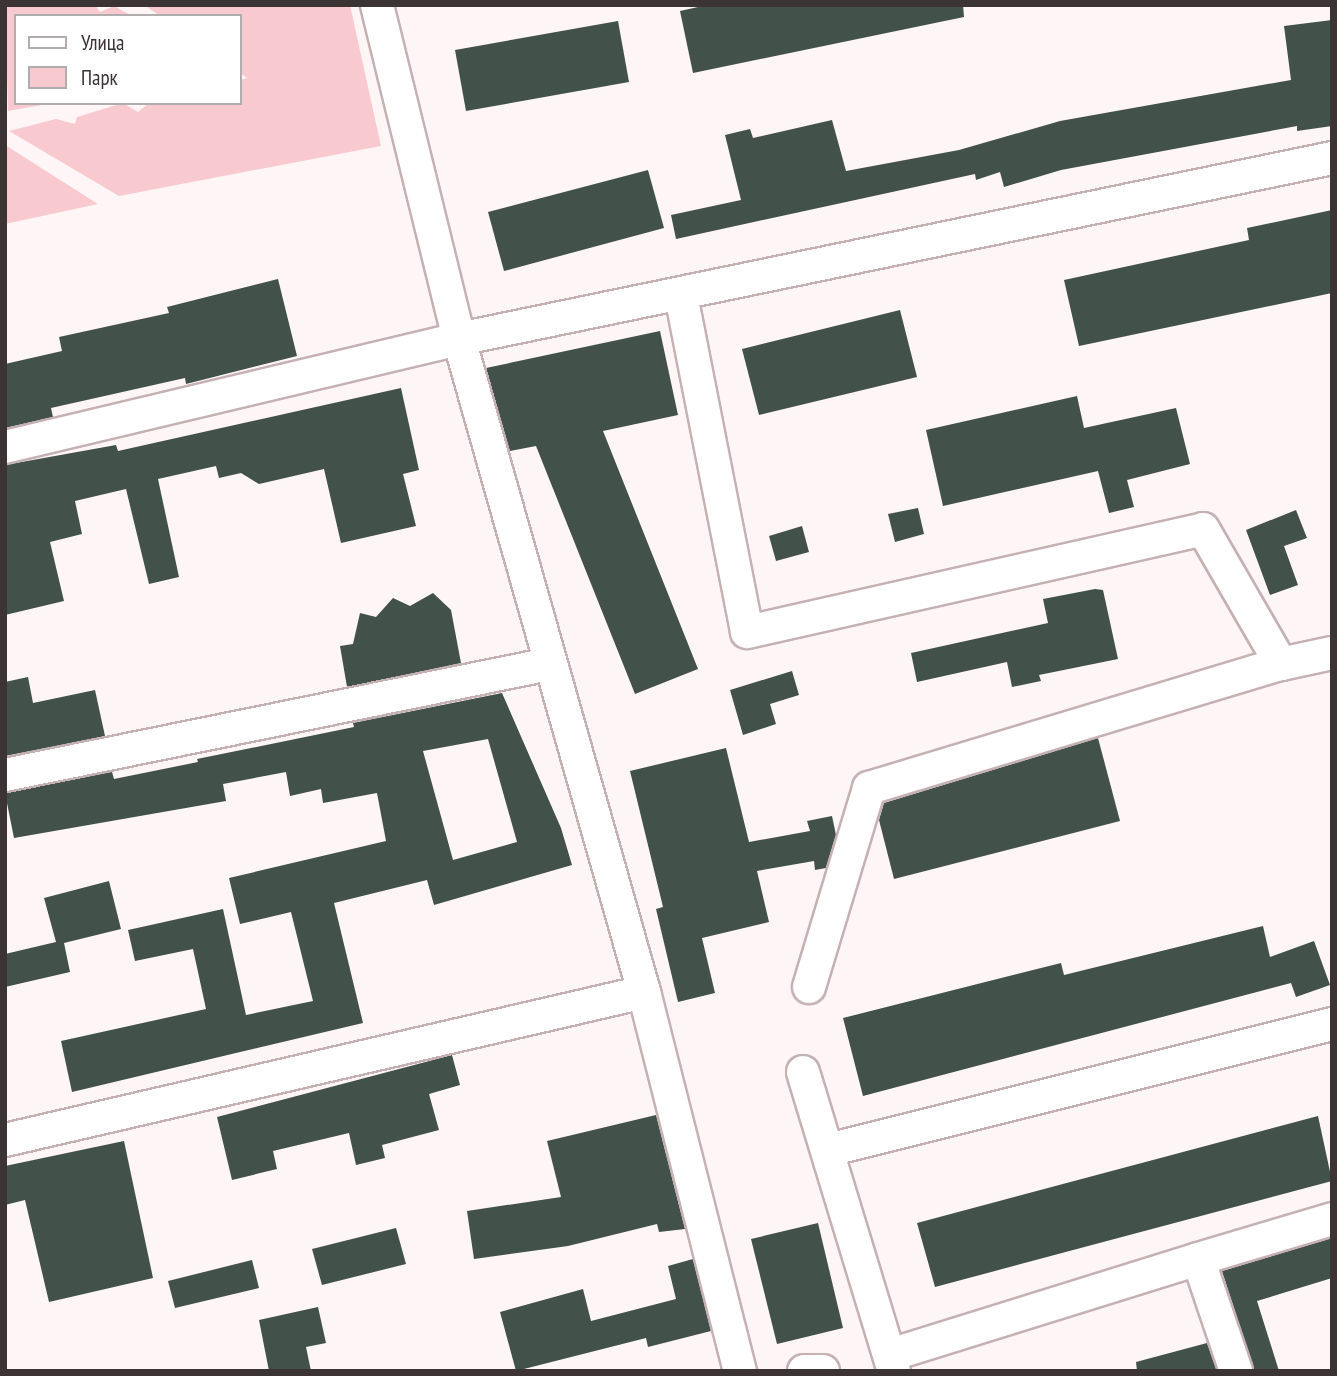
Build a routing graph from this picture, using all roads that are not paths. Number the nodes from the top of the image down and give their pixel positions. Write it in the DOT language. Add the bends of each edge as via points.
graph roads {
  1 [pos="377,5"];
  2 [pos="1332,158"];
  3 [pos="681,295"];
  4 [pos="459,340"];
  5 [pos="5,447"];
  6 [pos="1332,653"];
  7 [pos="549,664"];
  8 [pos="1281,664"];
  9 [pos="5,775"];
  10 [pos="809,987"];
  11 [pos="644,992"];
  12 [pos="1332,1024"];
  13 [pos="803,1072"];
  14 [pos="5,1140"];
  15 [pos="828,1150"];
  16 [pos="1332,1219"];
  17 [pos="1198,1259"];
  18 [pos="892,1363"];
  19 [pos="740,1371"];
  20 [pos="804,1371"];
  21 [pos="823,1371"];
  22 [pos="1236,1371"];
  1 -- 4 [label="street"];
  2 -- 3 [label="street"];
  3 -- 4 [label="street"];
  3 -- 8 [label="street" via="747,632 1203,529"];
  4 -- 5 [label="street"];
  4 -- 7 [label="street"];
  6 -- 8 [label="street"];
  7 -- 9 [label="street"];
  7 -- 11 [label="street"];
  8 -- 10 [label="street" via="869,788"];
  11 -- 14 [label="street"];
  11 -- 19 [label="street"];
  12 -- 15 [label="street"];
  13 -- 15 [label="street"];
  15 -- 18 [label="street"];
  16 -- 17 [label="street"];
  17 -- 18 [label="street"];
  17 -- 22 [label="street"];
  20 -- 21 [label="street"];
}
